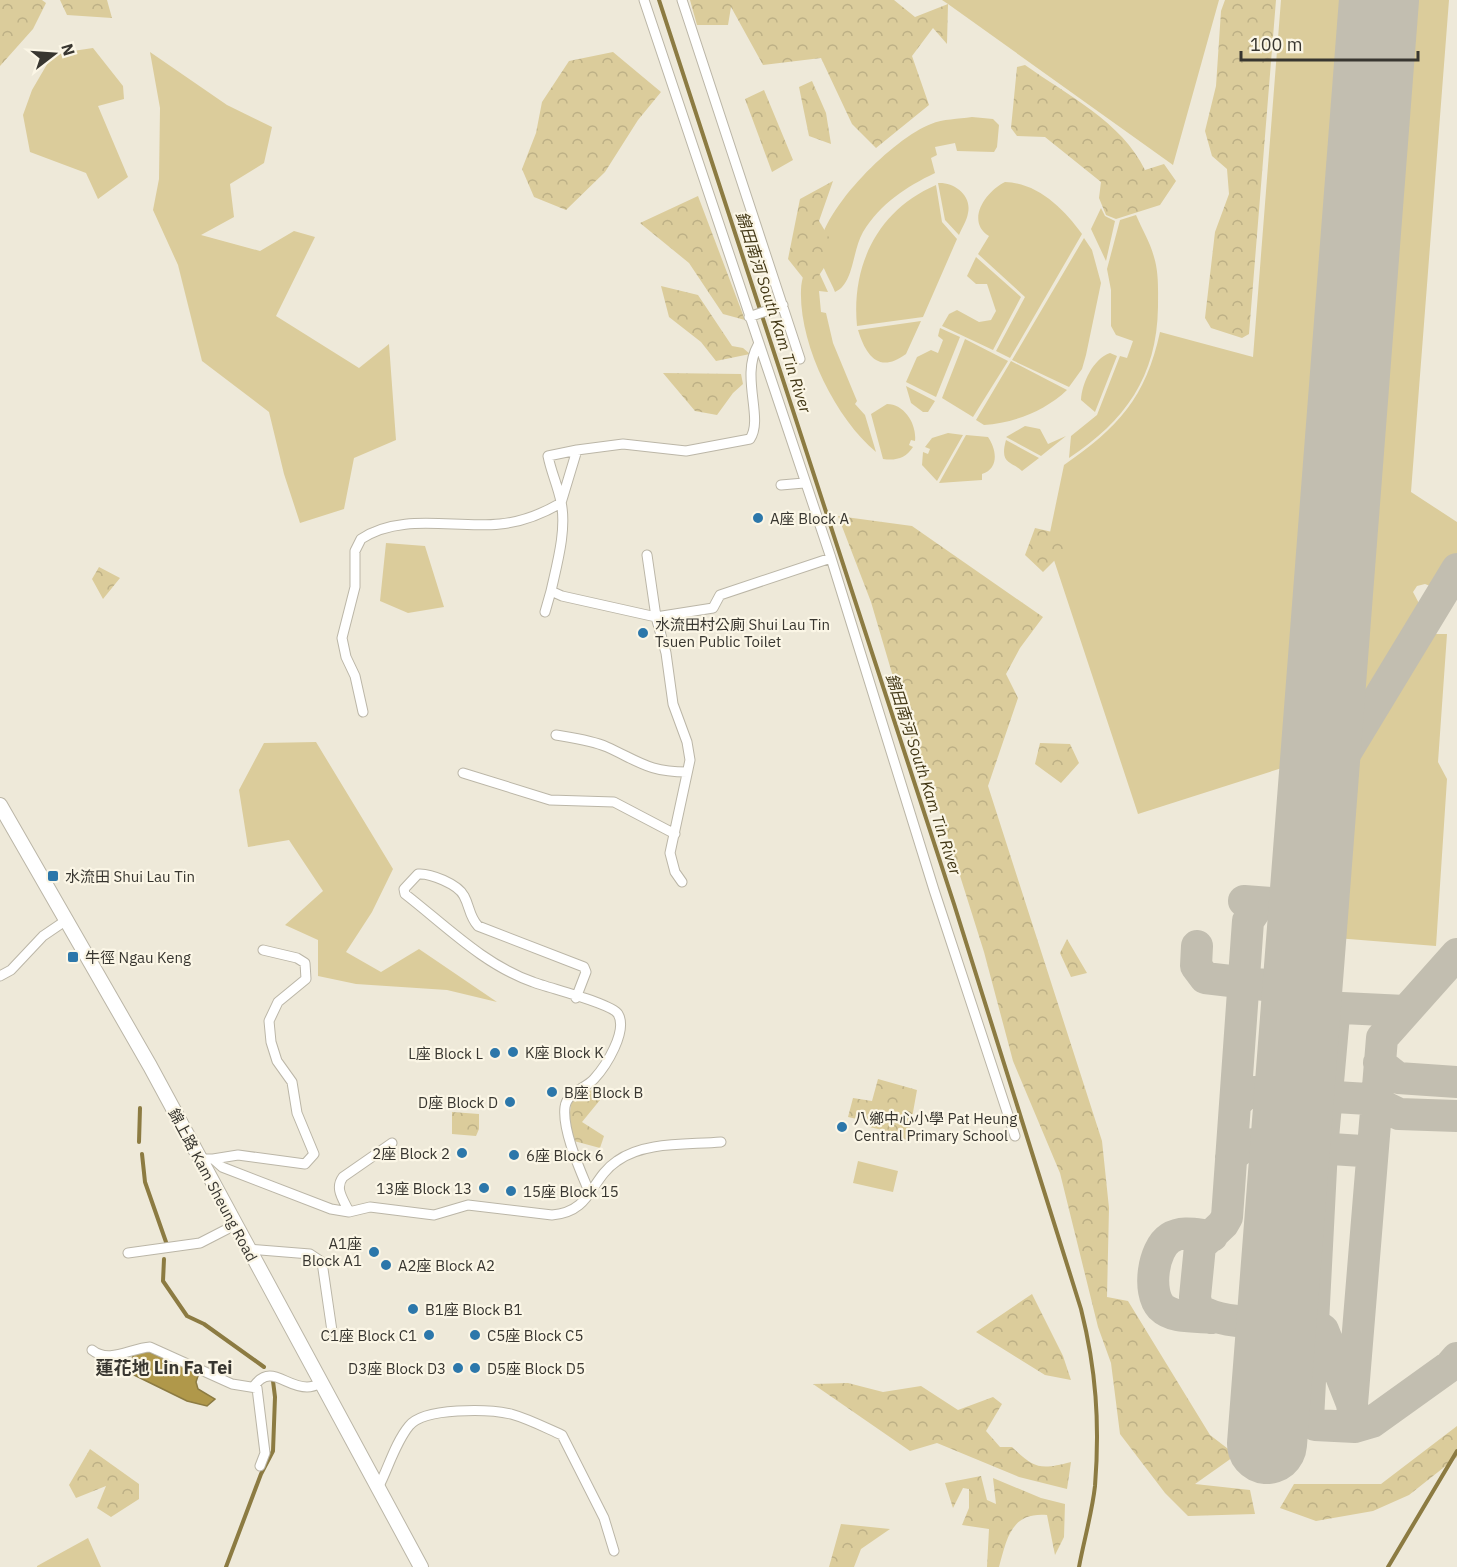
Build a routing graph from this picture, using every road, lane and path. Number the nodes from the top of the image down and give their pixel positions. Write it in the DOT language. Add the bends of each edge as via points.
graph roads {
  1 [pos="644,0"];
  2 [pos="682,0"];
  3 [pos="783,305"];
  4 [pos="749,317"];
  5 [pos="758,345"];
  6 [pos="800,358"];
  7 [pos="577,450"];
  8 [pos="804,483"];
  9 [pos="781,485"];
  10 [pos="561,503"];
  11 [pos="647,555"];
  12 [pos="831,558"];
  13 [pos="551,591"];
  14 [pos="544,612"];
  15 [pos="656,616"];
  16 [pos="363,712"];
  17 [pos="556,735"];
  18 [pos="687,772"];
  19 [pos="463,773"];
  20 [pos="0,805"];
  21 [pos="675,834"];
  22 [pos="682,882"];
  23 [pos="68,919"];
  24 [pos="263,950"];
  25 [pos="0,976"];
  26 [pos="576,998"];
  27 [pos="1015,1136"];
  28 [pos="721,1142"];
  29 [pos="392,1143"];
  30 [pos="207,1159"];
  31 [pos="590,1194"];
  32 [pos="349,1212"];
  33 [pos="235,1225"];
  34 [pos="248,1249"];
  35 [pos="128,1253"];
  36 [pos="332,1331"];
  37 [pos="92,1350"];
  38 [pos="321,1383"];
  39 [pos="254,1386"];
  40 [pos="260,1466"];
  41 [pos="378,1488"];
  42 [pos="614,1551"];
  43 [pos="421,1567"];
  1 -- 4 [label="street"];
  2 -- 3 [label="street"];
  3 -- 4 [label="street"];
  3 -- 6 [label="street"];
  4 -- 5 [label="street"];
  5 -- 7 [label="street" via="750,369 755,428 750,439 686,452 623,444"];
  5 -- 8 [label="street"];
  7 -- 10 [label="street"];
  7 -- 10 [label="street" via="548,456"];
  8 -- 9 [label="street"];
  8 -- 12 [label="street"];
  10 -- 13 [label="street" via="560,542"];
  10 -- 16 [label="street" via="542,514 501,524 422,524 384,529 361,539 356,550 355,587 342,638"];
  11 -- 15 [label="street"];
  12 -- 15 [label="street" via="720,595 713,608"];
  12 -- 27 [label="street"];
  13 -- 14 [label="street"];
  13 -- 15 [label="street"];
  15 -- 18 [label="street" via="675,716 690,750"];
  17 -- 18 [label="street" via="608,747 643,766"];
  18 -- 21 [label="street"];
  19 -- 21 [label="street" via="550,800 614,802"];
  20 -- 23 [label="main road, 錦上路 Kam Sheung Road"];
  21 -- 22 [label="street" via="670,853"];
  23 -- 25 [label="street" via="43,936 11,970"];
  23 -- 30 [label="main road, 錦上路 Kam Sheung Road"];
  24 -- 30 [label="street" via="306,963 306,979 278,1002 269,1021 277,1061 292,1082 297,1113 314,1154 305,1164 238,1155"];
  26 -- 26 [label="street" via="586,972 584,967 478,926 459,890 428,874 417,874 404,889 405,894 497,966"];
  26 -- 31 [label="street" via="611,1007 621,1023 600,1072 565,1106 566,1123"];
  28 -- 31 [label="street" via="637,1151 609,1167"];
  29 -- 32 [label="street" via="339,1183"];
  30 -- 32 [label="street" via="331,1209"];
  30 -- 33 [label="main road, 錦上路 Kam Sheung Road"];
  31 -- 32 [label="street" via="577,1208 559,1215 468,1205 434,1215 370,1208"];
  33 -- 34 [label="main road, 錦上路 Kam Sheung Road"];
  33 -- 35 [label="street" via="200,1243"];
  34 -- 36 [label="street" via="310,1254 322,1262"];
  34 -- 38 [label="main road, 錦上路 Kam Sheung Road"];
  37 -- 39 [label="street" via="102,1356 117,1356 150,1347 232,1384"];
  38 -- 39 [label="street" via="305,1387 269,1376 260,1378"];
  38 -- 41 [label="main road, 錦上路 Kam Sheung Road"];
  39 -- 40 [label="street" via="259,1392 265,1453"];
  41 -- 42 [label="street" via="410,1424 422,1417 478,1411 509,1414 562,1435 604,1518"];
  41 -- 43 [label="main road, 錦上路 Kam Sheung Road"];
}
